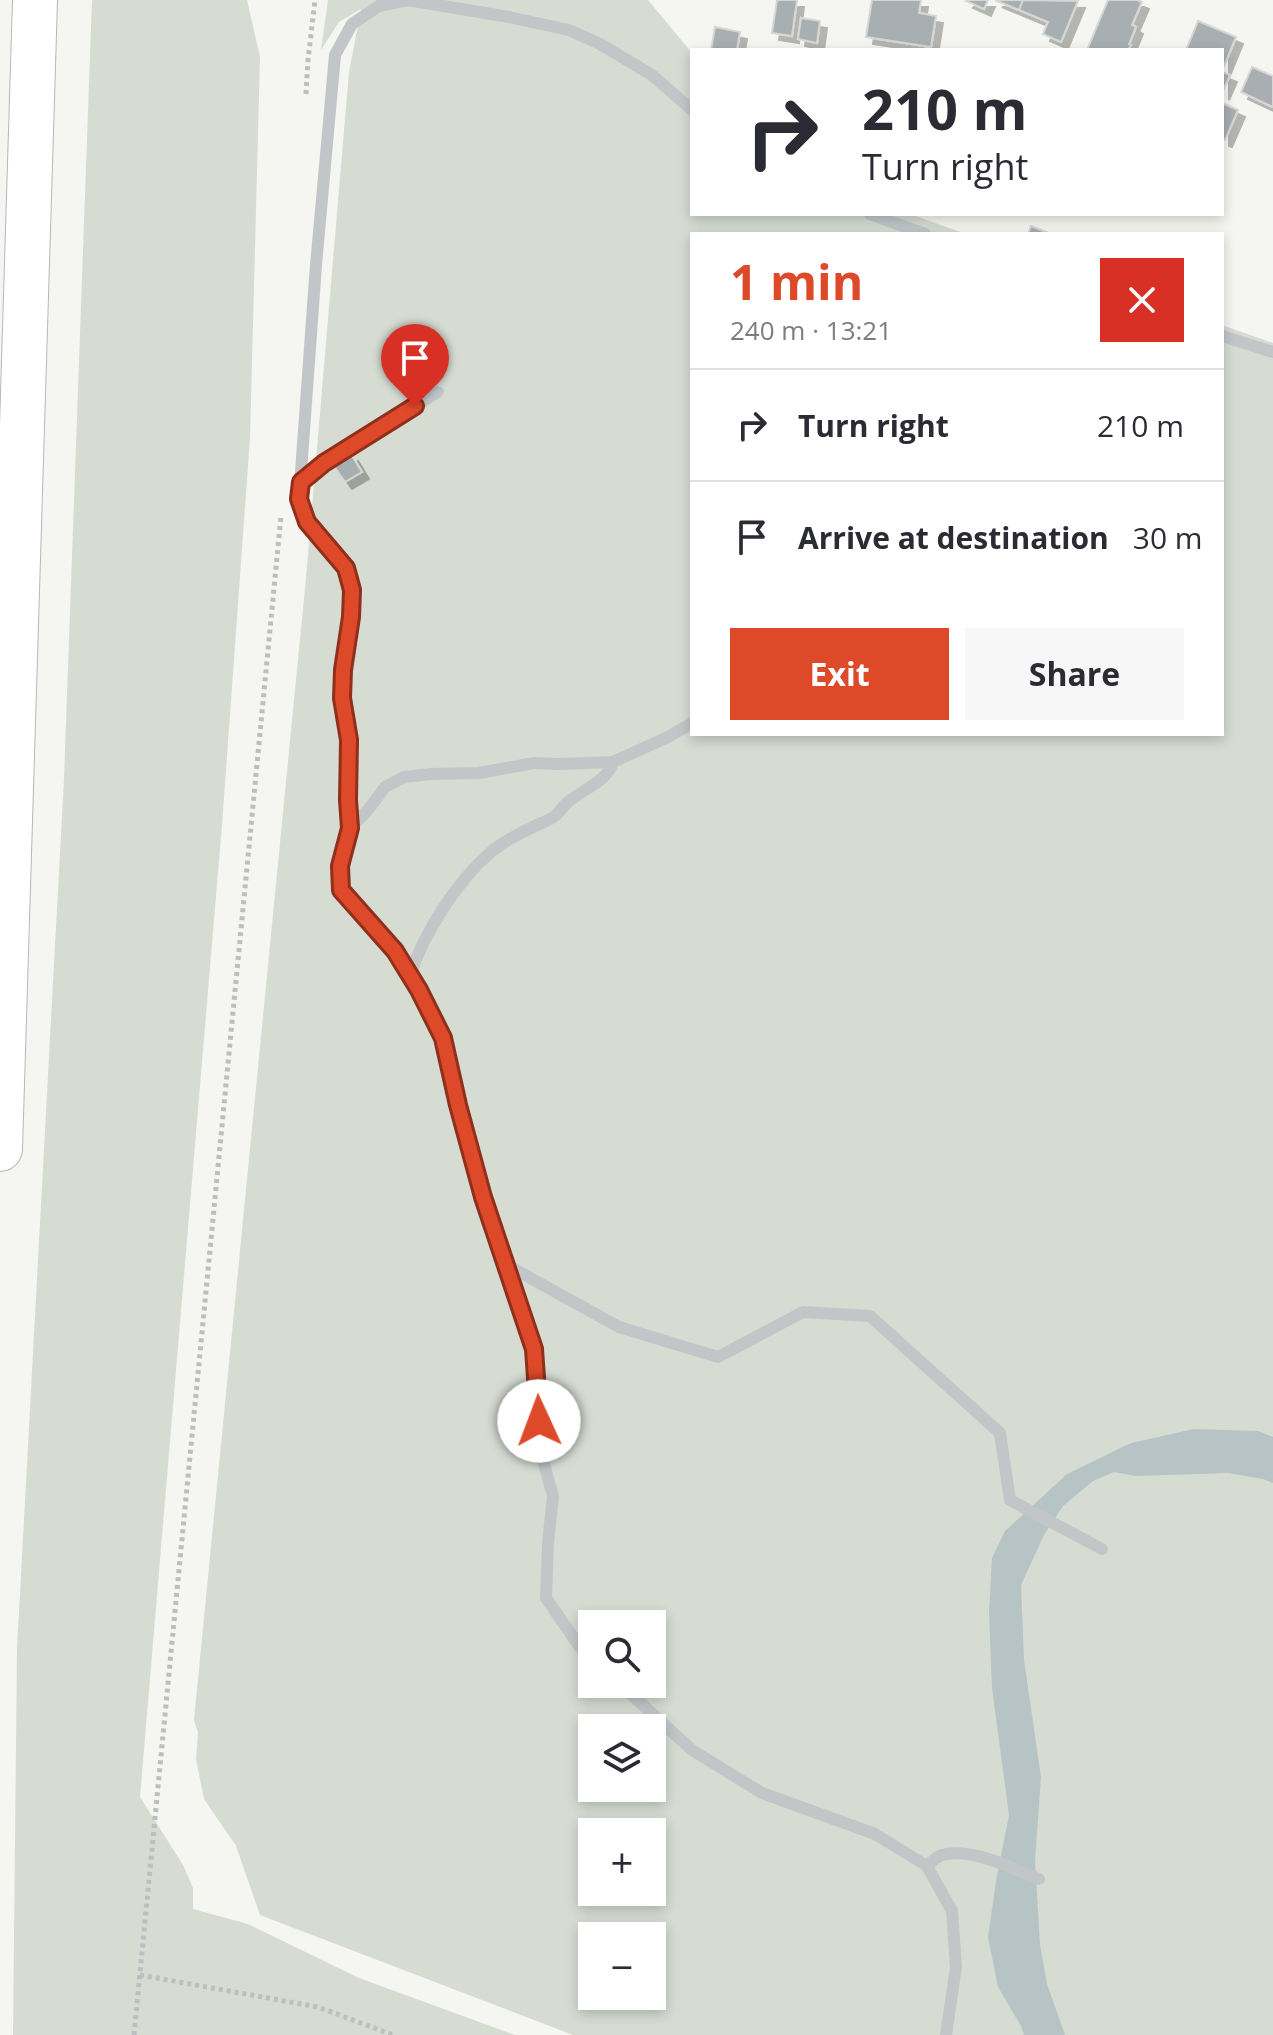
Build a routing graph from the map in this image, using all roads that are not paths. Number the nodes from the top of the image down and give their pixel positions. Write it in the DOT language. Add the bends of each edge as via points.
graph roads {
  1 [pos="35,0"];
  2 [pos="690,108"];
  3 [pos="876,216"];
  4 [pos="920,232"];
  5 [pos="1224,337"];
  6 [pos="1273,352"];
  7 [pos="438,392"];
  8 [pos="301,482"];
  9 [pos="690,724"];
  10 [pos="613,762"];
  11 [pos="350,828"];
  12 [pos="410,976"];
  13 [pos="0,1149"];
  14 [pos="505,1264"];
  15 [pos="1102,1549"];
  16 [pos="578,1645"];
  17 [pos="635,1698"];
  18 [pos="927,1866"];
  19 [pos="1039,1879"];
  20 [pos="946,2035"];
  1 -- 13 [label="highway"];
  2 -- 8 [label="lane" via="652,75 569,30 408,0 379,6 352,24 335,55"];
  3 -- 4 [label="lane"];
  5 -- 6 [label="lane"];
  7 -- 8 [label="lane"];
  8 -- 11 [label="lane" via="299,499 307,522 346,568 352,590 342,698 349,740"];
  9 -- 10 [label="lane"];
  10 -- 11 [label="lane" via="534,763 479,773 404,777 385,787"];
  10 -- 12 [label="lane" via="555,816 489,854 437,917"];
  11 -- 12 [label="lane" via="340,866 341,890"];
  12 -- 14 [label="lane" via="443,1038"];
  14 -- 15 [label="lane" via="619,1327 718,1357 803,1312 870,1316 1000,1433 1010,1500"];
  14 -- 16 [label="lane" via="534,1349 539,1446 553,1496 546,1598"];
  17 -- 18 [label="lane" via="692,1750 762,1793 875,1834"];
  18 -- 19 [label="lane" via="938,1856 958,1853"];
  18 -- 20 [label="lane" via="952,1911 956,1967"];
}
